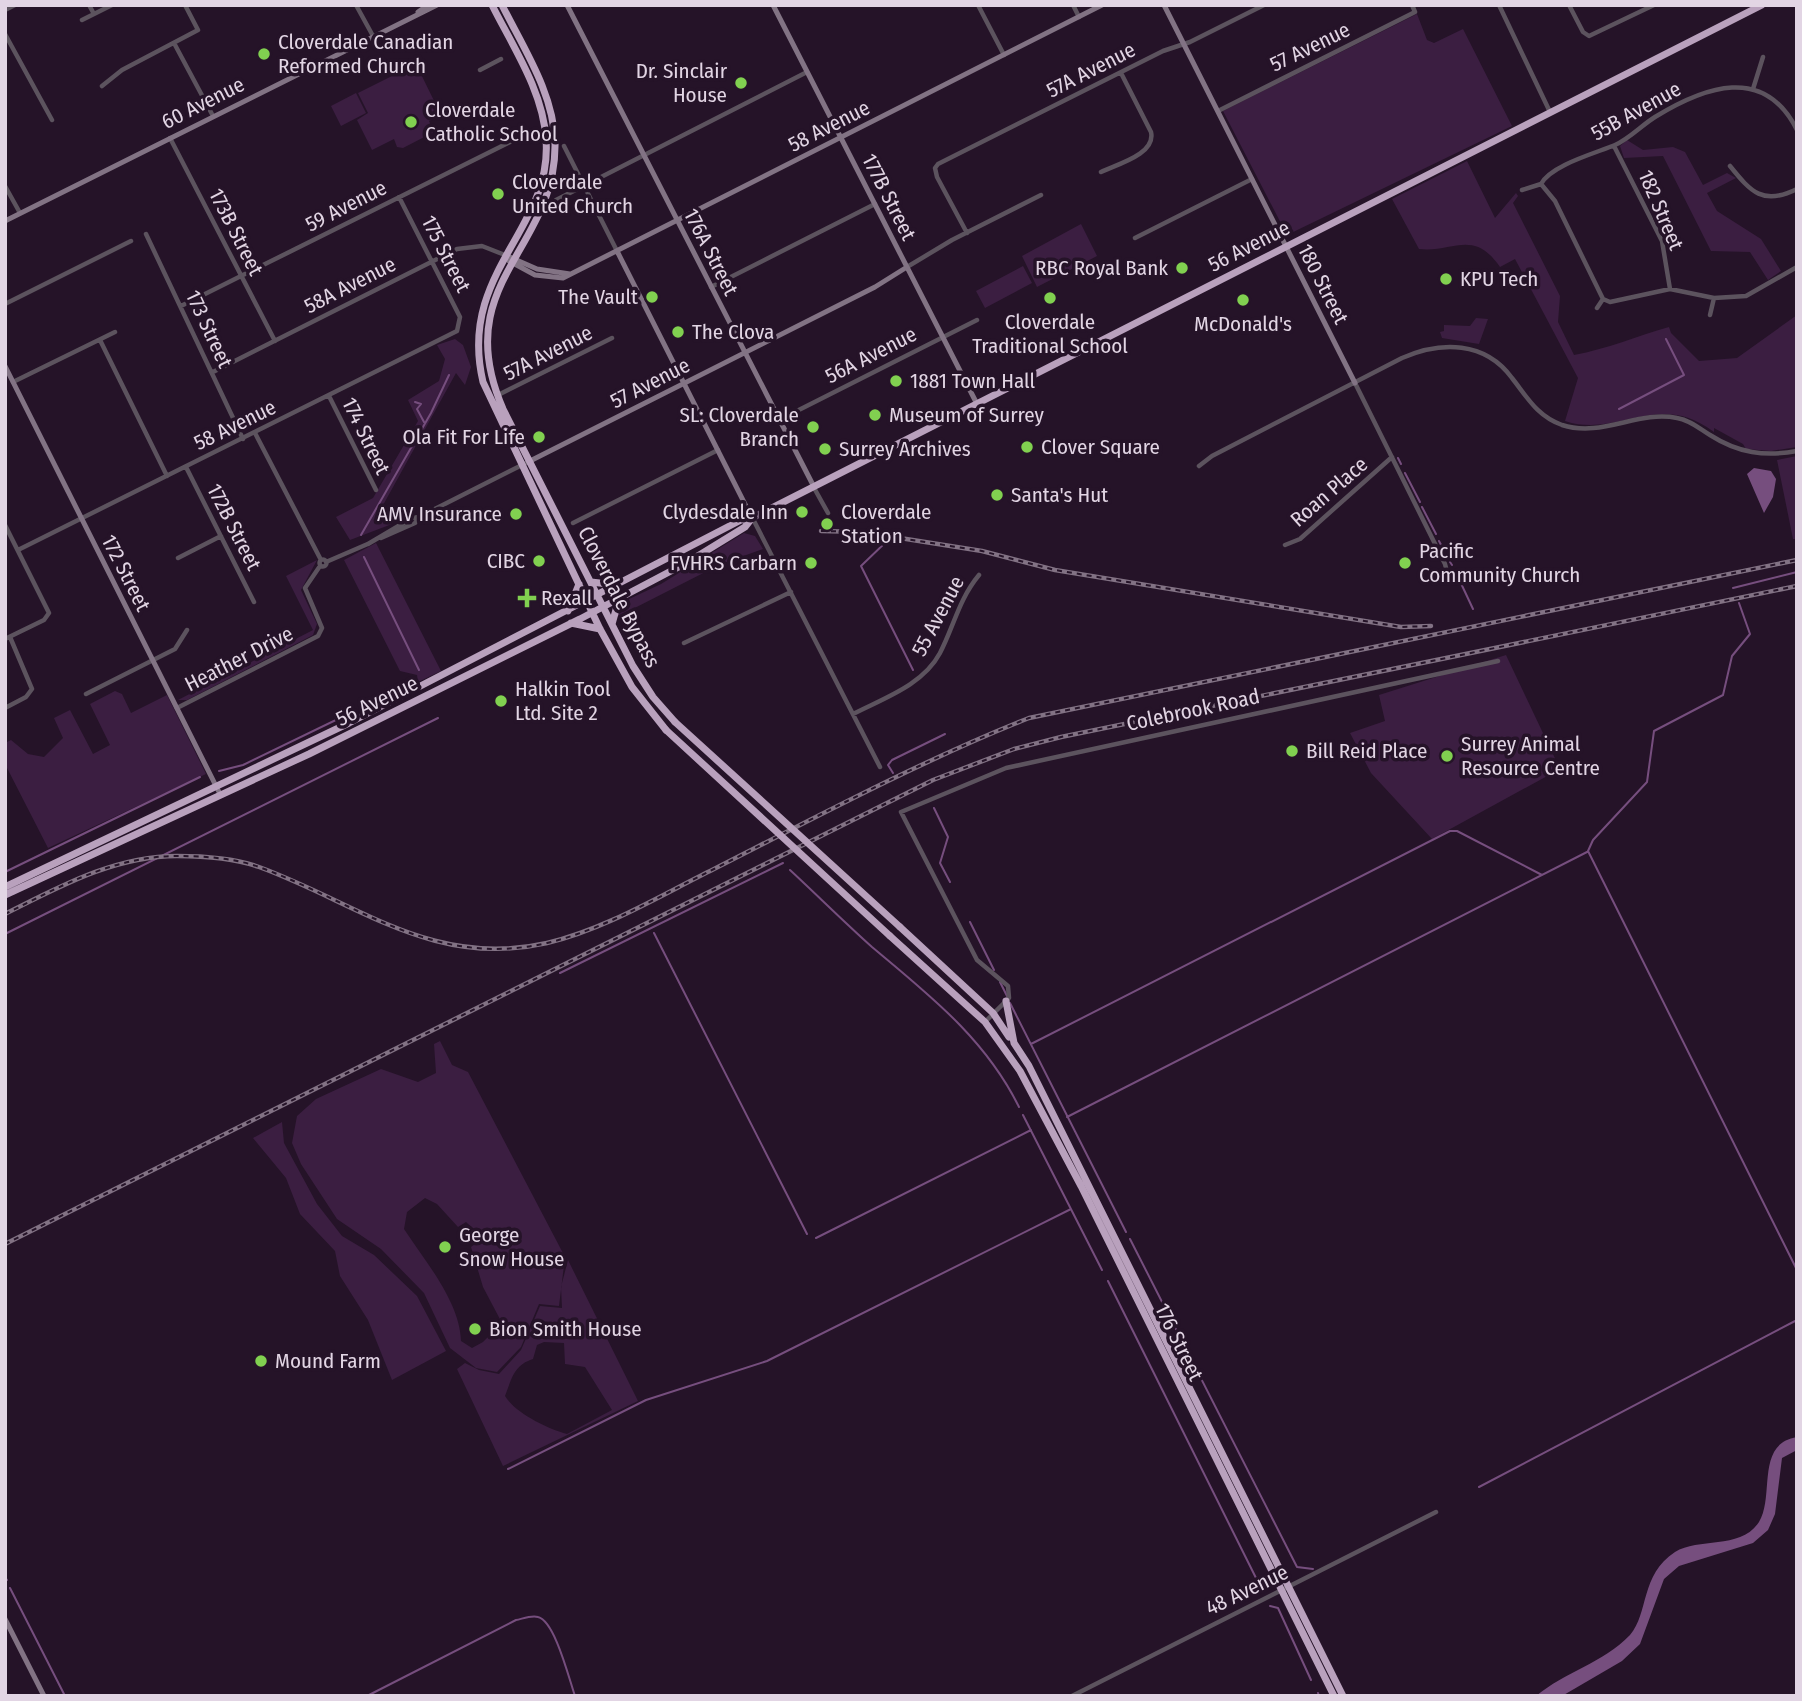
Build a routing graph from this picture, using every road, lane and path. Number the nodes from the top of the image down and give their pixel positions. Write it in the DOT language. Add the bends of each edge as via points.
graph roads {
  1 [pos="15,5"];
  2 [pos="89,5"];
  3 [pos="112,5"];
  4 [pos="185,5"];
  5 [pos="356,5"];
  6 [pos="428,5"];
  7 [pos="437,5"];
  8 [pos="492,5"];
  9 [pos="502,5"];
  10 [pos="567,5"];
  11 [pos="773,5"];
  12 [pos="978,5"];
  13 [pos="1073,5"];
  14 [pos="1102,5"];
  15 [pos="1164,5"];
  16 [pos="1264,5"];
  17 [pos="1412,5"];
  18 [pos="1500,5"];
  19 [pos="1569,5"];
  20 [pos="1654,5"];
  21 [pos="1762,5"];
  22 [pos="5,10"];
  23 [pos="94,14"];
  24 [pos="416,14"];
  25 [pos="1079,17"];
  26 [pos="82,20"];
  27 [pos="5,34"];
  28 [pos="373,36"];
  29 [pos="174,44"];
  30 [pos="1184,44"];
  31 [pos="1004,55"];
  32 [pos="1763,57"];
  33 [pos="501,59"];
  34 [pos="480,70"];
  35 [pos="807,72"];
  36 [pos="1121,73"];
  37 [pos="102,86"];
  38 [pos="1753,89"];
  39 [pos="1218,111"];
  40 [pos="1550,113"];
  41 [pos="213,116"];
  42 [pos="52,120"];
  43 [pos="1797,130"];
  44 [pos="526,135"];
  45 [pos="170,138"];
  46 [pos="841,138"];
  47 [pos="564,146"];
  48 [pos="1614,146"];
  49 [pos="644,156"];
  50 [pos="1730,166"];
  51 [pos="1101,172"];
  52 [pos="1252,179"];
  53 [pos="1541,184"];
  54 [pos="5,186"];
  55 [pos="584,186"];
  56 [pos="1797,189"];
  57 [pos="1522,190"];
  58 [pos="1041,195"];
  59 [pos="399,197"];
  60 [pos="556,200"];
  61 [pos="875,204"];
  62 [pos="20,213"];
  63 [pos="5,221"];
  64 [pos="677,221"];
  65 [pos="967,233"];
  66 [pos="146,234"];
  67 [pos="1135,239"];
  68 [pos="131,241"];
  69 [pos="1286,246"];
  70 [pos="617,251"];
  71 [pos="505,255"];
  72 [pos="513,260"];
  73 [pos="431,262"];
  74 [pos="907,267"];
  75 [pos="1797,267"];
  76 [pos="241,276"];
  77 [pos="711,287"];
  78 [pos="1670,289"];
  79 [pos="1714,298"];
  80 [pos="1604,299"];
  81 [pos="5,304"];
  82 [pos="181,306"];
  83 [pos="1597,308"];
  84 [pos="1710,316"];
  85 [pos="977,320"];
  86 [pos="461,326"];
  87 [pos="116,332"];
  88 [pos="942,336"];
  89 [pos="612,338"];
  90 [pos="100,340"];
  91 [pos="275,341"];
  92 [pos="745,353"];
  93 [pos="5,366"];
  94 [pos="213,372"];
  95 [pos="13,382"];
  96 [pos="1355,383"];
  97 [pos="684,384"];
  98 [pos="329,396"];
  99 [pos="498,396"];
  100 [pos="977,404"];
  101 [pos="779,420"];
  102 [pos="255,433"];
  103 [pos="243,439"];
  104 [pos="718,450"];
  105 [pos="1797,452"];
  106 [pos="1392,457"];
  107 [pos="530,461"];
  108 [pos="520,466"];
  109 [pos="1199,466"];
  110 [pos="186,467"];
  111 [pos="167,476"];
  112 [pos="813,485"];
  113 [pos="376,489"];
  114 [pos="828,513"];
  115 [pos="752,518"];
  116 [pos="81,519"];
  117 [pos="573,523"];
  118 [pos="5,525"];
  119 [pos="221,536"];
  120 [pos="1284,545"];
  121 [pos="20,549"];
  122 [pos="178,558"];
  123 [pos="323,563"];
  124 [pos="979,575"];
  125 [pos="1449,580"];
  126 [pos="590,581"];
  127 [pos="579,584"];
  128 [pos="621,584"];
  129 [pos="791,592"];
  130 [pos="598,597"];
  131 [pos="619,599"];
  132 [pos="254,602"];
  133 [pos="587,602"];
  134 [pos="603,607"];
  135 [pos="567,612"];
  136 [pos="592,612"];
  137 [pos="571,623"];
  138 [pos="612,625"];
  139 [pos="600,629"];
  140 [pos="187,630"];
  141 [pos="8,638"];
  142 [pos="684,643"];
  143 [pos="153,660"];
  144 [pos="1498,661"];
  145 [pos="86,694"];
  146 [pos="5,708"];
  147 [pos="177,708"];
  148 [pos="853,714"];
  149 [pos="880,767"];
  150 [pos="216,786"];
  151 [pos="220,794"];
  152 [pos="5,887"];
  153 [pos="5,895"];
  154 [pos="1006,1001"];
  155 [pos="993,1013"];
  156 [pos="985,1022"];
  157 [pos="1014,1043"];
  158 [pos="1436,1512"];
  159 [pos="1290,1586"];
  160 [pos="1282,1590"];
  161 [pos="5,1619"];
  162 [pos="44,1696"];
  163 [pos="1072,1696"];
  164 [pos="1334,1696"];
  165 [pos="1343,1696"];
  1 -- 22 [label="street"];
  2 -- 23 [label="street"];
  3 -- 23 [label="street"];
  4 -- 29 [label="street" via="198,30"];
  5 -- 28 [label="street"];
  6 -- 24 [label="street, 60 Avenue"];
  7 -- 24 [label="street, 60 Avenue"];
  8 -- 71 [label="highway, Cloverdale Bypass" via="535,93 546,138 546,166 533,204"];
  9 -- 72 [label="highway, Cloverdale Bypass" via="539,79 554,131 553,169 543,203"];
  10 -- 49 [label="street, 176A Street"];
  11 -- 35 [label="street, 177B Street"];
  12 -- 31 [label="street"];
  13 -- 25 [label="street"];
  14 -- 25 [label="street, 58 Avenue"];
  15 -- 30 [label="street, 180 Street"];
  16 -- 30 [label="street, 57A Avenue"];
  17 -- 39 [label="street, 57 Avenue" via="1415,12"];
  18 -- 40 [label="street"];
  19 -- 20 [label="street" via="1589,36"];
  21 -- 40 [label="highway, 56 Avenue"];
  23 -- 26 [label="street"];
  24 -- 28 [label="street, 60 Avenue"];
  25 -- 31 [label="street, 58 Avenue"];
  27 -- 42 [label="street"];
  28 -- 41 [label="street, 60 Avenue"];
  29 -- 37 [label="street" via="122,70"];
  29 -- 41 [label="street"];
  30 -- 36 [label="street, 57A Avenue"];
  30 -- 39 [label="street, 180 Street"];
  31 -- 46 [label="street, 58 Avenue"];
  32 -- 38 [label="street"];
  33 -- 34 [label="street"];
  35 -- 46 [label="street, 177B Street"];
  35 -- 49 [label="street"];
  36 -- 51 [label="street" via="1152,140 1147,149"];
  36 -- 65 [label="street, 57A Avenue" via="935,168"];
  38 -- 43 [label="street" via="1781,106"];
  38 -- 48 [label="street, 55B Avenue" via="1729,86 1709,90 1657,116"];
  39 -- 52 [label="street, 180 Street"];
  40 -- 69 [label="highway, 56 Avenue"];
  41 -- 45 [label="street, 60 Avenue"];
  44 -- 59 [label="street, 59 Avenue"];
  45 -- 62 [label="street, 60 Avenue"];
  45 -- 76 [label="street, 173B Street"];
  46 -- 61 [label="street, 177B Street"];
  46 -- 64 [label="street, 58 Avenue"];
  47 -- 55 [label="street"];
  48 -- 53 [label="street, 55B Avenue" via="1547,175"];
  48 -- 78 [label="street, 182 Street" via="1662,241"];
  49 -- 55 [label="street"];
  49 -- 64 [label="street, 176A Street"];
  50 -- 56 [label="street" via="1745,185 1761,195 1779,196"];
  52 -- 67 [label="street"];
  52 -- 69 [label="street, 180 Street"];
  53 -- 57 [label="street, 55B Avenue"];
  53 -- 80 [label="street" via="1555,201"];
  54 -- 62 [label="street"];
  55 -- 60 [label="street"];
  55 -- 70 [label="street"];
  58 -- 65 [label="street, 57 Avenue"];
  59 -- 73 [label="street, 175 Street"];
  59 -- 76 [label="street, 59 Avenue"];
  61 -- 74 [label="street, 177B Street"];
  61 -- 77 [label="street"];
  62 -- 63 [label="street, 60 Avenue"];
  64 -- 70 [label="street, 58 Avenue"];
  64 -- 77 [label="street, 176A Street"];
  65 -- 74 [label="street, 57 Avenue"];
  66 -- 82 [label="street, 173 Street"];
  68 -- 81 [label="street"];
  69 -- 96 [label="street, 180 Street"];
  69 -- 100 [label="highway, 56 Avenue"];
  70 -- 72 [label="street, 58 Avenue" via="553,278 534,275"];
  70 -- 97 [label="street"];
  71 -- 72 [label="street"];
  71 -- 73 [label="street, 58A Avenue" via="465,246"];
  71 -- 108 [label="highway, Cloverdale Bypass" via="482,305 478,357 488,397"];
  72 -- 99 [label="highway, Cloverdale Bypass" via="494,299 488,324 489,368"];
  73 -- 86 [label="street, 175 Street"];
  73 -- 91 [label="street, 58A Avenue"];
  74 -- 88 [label="street, 177B Street"];
  74 -- 92 [label="street, 57 Avenue"];
  75 -- 79 [label="street" via="1746,296"];
  76 -- 82 [label="street, 59 Avenue"];
  76 -- 91 [label="street, 173B Street"];
  77 -- 92 [label="street, 176A Street"];
  78 -- 79 [label="street"];
  78 -- 80 [label="street" via="1610,302"];
  79 -- 84 [label="street"];
  80 -- 83 [label="street"];
  82 -- 94 [label="street, 173 Street"];
  85 -- 88 [label="street, 56A Avenue"];
  86 -- 98 [label="street, 58 Avenue"];
  87 -- 90 [label="street"];
  88 -- 100 [label="street, 177B Street"];
  88 -- 101 [label="street, 56A Avenue"];
  89 -- 99 [label="street, 57A Avenue"];
  90 -- 95 [label="street"];
  90 -- 111 [label="street"];
  91 -- 94 [label="street, 58A Avenue"];
  92 -- 97 [label="street, 57 Avenue"];
  92 -- 101 [label="street, 176A Street"];
  93 -- 95 [label="street, 172 Street"];
  94 -- 103 [label="street, 173 Street"];
  95 -- 116 [label="street, 172 Street"];
  96 -- 105 [label="street" via="1415,352 1458,346 1495,361 1535,408 1563,425 1593,430 1654,417 1677,418 1743,452"];
  96 -- 106 [label="street, 180 Street"];
  96 -- 109 [label="street"];
  97 -- 104 [label="street"];
  97 -- 107 [label="street, 57 Avenue"];
  98 -- 102 [label="street, 58 Avenue"];
  98 -- 113 [label="street, 174 Street"];
  99 -- 107 [label="highway, Cloverdale Bypass"];
  100 -- 112 [label="highway, 56 Avenue"];
  101 -- 112 [label="street, 176A Street"];
  102 -- 103 [label="street, 58 Avenue"];
  102 -- 123 [label="street"];
  103 -- 110 [label="street, 58 Avenue"];
  104 -- 115 [label="street"];
  104 -- 117 [label="street"];
  106 -- 120 [label="street, Roan Place" via="1300,539"];
  106 -- 125 [label="street, 180 Street"];
  107 -- 108 [label="street, 57 Avenue"];
  107 -- 126 [label="highway, Cloverdale Bypass"];
  108 -- 123 [label="street, 57 Avenue" via="415,523"];
  108 -- 127 [label="highway, Cloverdale Bypass"];
  110 -- 111 [label="street, 58 Avenue"];
  110 -- 119 [label="street, 172B Street"];
  111 -- 116 [label="street, 58 Avenue"];
  112 -- 114 [label="street, 176A Street"];
  112 -- 115 [label="highway, 56 Avenue"];
  115 -- 128 [label="highway, 56 Avenue"];
  115 -- 129 [label="street"];
  115 -- 131 [label="highway, 56 Avenue" via="688,562"];
  116 -- 121 [label="street, 58 Avenue"];
  116 -- 143 [label="street, 172 Street"];
  118 -- 121 [label="street"];
  119 -- 122 [label="street"];
  119 -- 132 [label="street, 172B Street"];
  121 -- 141 [label="street" via="48,606 48,617"];
  123 -- 147 [label="street, Heather Drive" via="305,588 321,628 317,636"];
  124 -- 148 [label="street, 55 Avenue" via="959,605 941,652 923,676"];
  126 -- 128 [label="highway"];
  126 -- 130 [label="highway, Cloverdale Bypass"];
  127 -- 133 [label="highway, Cloverdale Bypass"];
  127 -- 135 [label="highway"];
  128 -- 130 [label="highway, 56 Avenue"];
  129 -- 142 [label="street"];
  129 -- 148 [label="street"];
  130 -- 133 [label="highway, 56 Avenue"];
  130 -- 134 [label="highway, Cloverdale Bypass"];
  131 -- 134 [label="highway, 56 Avenue"];
  131 -- 138 [label="highway"];
  133 -- 135 [label="highway, 56 Avenue"];
  133 -- 136 [label="highway, Cloverdale Bypass"];
  134 -- 136 [label="highway, 56 Avenue"];
  134 -- 138 [label="highway, Cloverdale Bypass"];
  135 -- 150 [label="highway, 56 Avenue"];
  136 -- 137 [label="highway, 56 Avenue"];
  136 -- 139 [label="highway, Cloverdale Bypass"];
  137 -- 139 [label="highway"];
  137 -- 151 [label="highway, 56 Avenue"];
  138 -- 155 [label="highway, Cloverdale Bypass, bridge" via="648,690 676,722"];
  139 -- 156 [label="highway, Cloverdale Bypass, bridge" via="632,687 666,730"];
  140 -- 143 [label="street" via="175,649"];
  141 -- 146 [label="street" via="31,683 30,693"];
  143 -- 145 [label="street"];
  143 -- 147 [label="street, 172 Street"];
  144 -- 154 [label="street, Colebrook Road" via="1006,768 901,812 976,960 1008,986"];
  147 -- 150 [label="street, 172 Street"];
  148 -- 149 [label="street"];
  150 -- 151 [label="street, 172 Street"];
  150 -- 152 [label="highway, 56 Avenue"];
  151 -- 153 [label="highway, 56 Avenue"];
  154 -- 155 [label="street"];
  154 -- 157 [label="highway"];
  155 -- 156 [label="street"];
  155 -- 157 [label="highway"];
  156 -- 160 [label="highway, 176 Street" via="1020,1071 1082,1186"];
  157 -- 159 [label="highway"];
  158 -- 159 [label="street, 48 Avenue"];
  159 -- 160 [label="street, 48 Avenue"];
  159 -- 165 [label="highway"];
  160 -- 163 [label="street, 48 Avenue"];
  160 -- 164 [label="highway, 176 Street"];
  161 -- 162 [label="street"];
}
